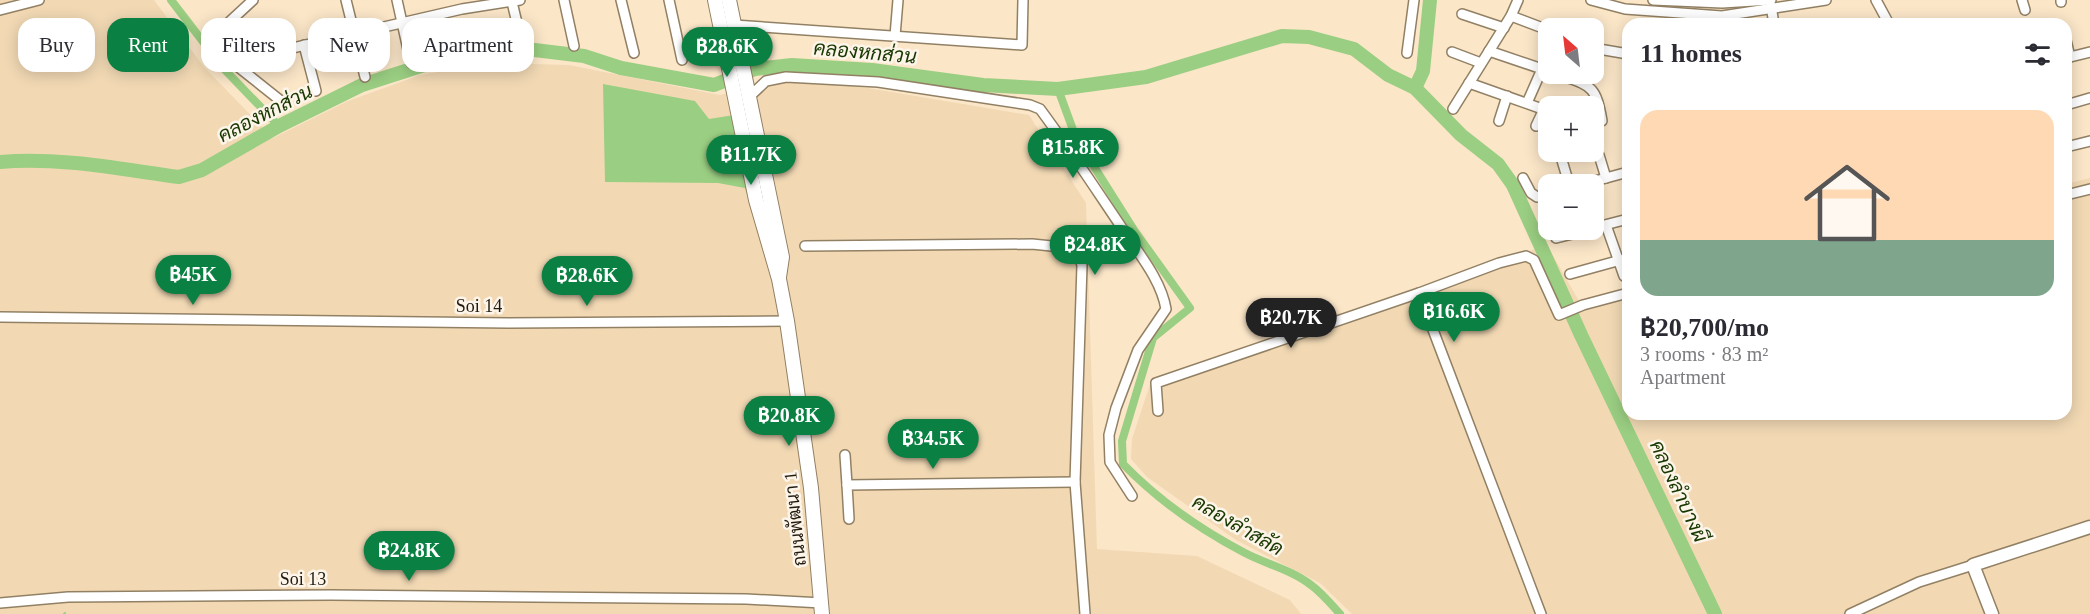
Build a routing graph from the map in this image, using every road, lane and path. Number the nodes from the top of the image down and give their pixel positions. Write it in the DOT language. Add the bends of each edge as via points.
graph roads {
  1 [pos="39,0"];
  2 [pos="254,0"];
  3 [pos="346,0"];
  4 [pos="397,0"];
  5 [pos="564,0"];
  6 [pos="621,0"];
  7 [pos="669,0"];
  8 [pos="715,0"];
  9 [pos="729,0"];
  10 [pos="898,0"];
  11 [pos="1023,0"];
  12 [pos="1414,0"];
  13 [pos="1518,0"];
  14 [pos="1591,0"];
  15 [pos="1653,0"];
  16 [pos="1826,0"];
  17 [pos="1873,0"];
  18 [pos="2022,0"];
  19 [pos="516,1"];
  20 [pos="1722,3"];
  21 [pos="461,4"];
  22 [pos="1666,4"];
  23 [pos="1771,4"];
  24 [pos="0,10"];
  25 [pos="2025,10"];
  26 [pos="1462,14"];
  27 [pos="1511,16"];
  28 [pos="235,18"];
  29 [pos="350,18"];
  30 [pos="415,18"];
  31 [pos="518,18"];
  32 [pos="1716,18"];
  33 [pos="1723,18"];
  34 [pos="1729,18"];
  35 [pos="1885,18"];
  36 [pos="402,22"];
  37 [pos="390,25"];
  38 [pos="734,25"];
  39 [pos="1538,26"];
  40 [pos="1504,28"];
  41 [pos="895,36"];
  42 [pos="308,44"];
  43 [pos="304,45"];
  44 [pos="574,46"];
  45 [pos="296,47"];
  46 [pos="1604,50"];
  47 [pos="1489,51"];
  48 [pos="634,52"];
  49 [pos="1452,52"];
  50 [pos="2090,52"];
  51 [pos="1407,53"];
  52 [pos="1622,53"];
  53 [pos="734,57"];
  54 [pos="2072,57"];
  55 [pos="682,60"];
  56 [pos="1481,63"];
  57 [pos="1538,68"];
  58 [pos="245,72"];
  59 [pos="364,72"];
  60 [pos="365,77"];
  61 [pos="1469,83"];
  62 [pos="1538,83"];
  63 [pos="1585,84"];
  64 [pos="316,91"];
  65 [pos="744,94"];
  66 [pos="1507,96"];
  67 [pos="1597,96"];
  68 [pos="2090,98"];
  69 [pos="1527,103"];
  70 [pos="2072,103"];
  71 [pos="286,105"];
  72 [pos="1538,107"];
  73 [pos="1453,109"];
  74 [pos="1499,122"];
  75 [pos="1538,123"];
  76 [pos="1536,126"];
  77 [pos="2090,141"];
  78 [pos="2072,146"];
  79 [pos="1601,162"];
  80 [pos="1622,174"];
  81 [pos="1523,178"];
  82 [pos="1606,178"];
  83 [pos="2090,189"];
  84 [pos="2072,194"];
  85 [pos="1538,197"];
  86 [pos="1622,221"];
  87 [pos="1606,225"];
  88 [pos="805,246"];
  89 [pos="1622,258"];
  90 [pos="1622,260"];
  91 [pos="1570,274"];
  92 [pos="1419,292"];
  93 [pos="1622,295"];
  94 [pos="0,317"];
  95 [pos="787,321"];
  96 [pos="1158,411"];
  97 [pos="845,455"];
  98 [pos="1075,482"];
  99 [pos="848,485"];
  100 [pos="1132,496"];
  101 [pos="849,519"];
  102 [pos="2090,527"];
  103 [pos="1973,565"];
  104 [pos="0,603"];
  105 [pos="822,609"];
  106 [pos="1085,614"];
  107 [pos="1541,614"];
  108 [pos="1850,614"];
  109 [pos="1992,614"];
  1 -- 24 [label="street"];
  2 -- 28 [label="street"];
  3 -- 29 [label="street"];
  4 -- 36 [label="street"];
  5 -- 44 [label="street"];
  6 -- 48 [label="street"];
  7 -- 55 [label="street"];
  8 -- 53 [label="main road"];
  9 -- 38 [label="main road"];
  10 -- 41 [label="street"];
  11 -- 41 [label="street" via="1022,45"];
  12 -- 51 [label="street"];
  13 -- 27 [label="street"];
  14 -- 22 [label="street" via="1625,9"];
  15 -- 22 [label="street"];
  16 -- 23 [label="street"];
  17 -- 35 [label="street"];
  18 -- 25 [label="street"];
  19 -- 21 [label="street"];
  19 -- 31 [label="street"];
  20 -- 22 [label="street"];
  20 -- 23 [label="street"];
  20 -- 33 [label="street"];
  21 -- 30 [label="street"];
  22 -- 32 [label="street"];
  23 -- 34 [label="street"];
  26 -- 40 [label="street"];
  27 -- 39 [label="street"];
  27 -- 40 [label="street"];
  36 -- 37 [label="street"];
  38 -- 41 [label="street"];
  38 -- 53 [label="main road"];
  40 -- 47 [label="street"];
  42 -- 43 [label="street"];
  43 -- 45 [label="street"];
  43 -- 64 [label="street"];
  46 -- 52 [label="street"];
  47 -- 56 [label="street"];
  47 -- 57 [label="street"];
  49 -- 56 [label="street"];
  50 -- 54 [label="street"];
  53 -- 65 [label="main road, ถนนพัฒนา 1"];
  56 -- 61 [label="street"];
  58 -- 71 [label="street"];
  59 -- 60 [label="street"];
  61 -- 66 [label="street"];
  61 -- 73 [label="street"];
  62 -- 69 [label="street"];
  63 -- 67 [label="street"];
  65 -- 95 [label="main road, ถนนพัฒนา 1" via="756,200"];
  65 -- 100 [label="street" via="766,81 786,77 826,78 890,84 1040,109 1101,196 1164,297 1166,309 1138,350 1109,435 1110,462"];
  66 -- 69 [label="street"];
  66 -- 74 [label="street"];
  68 -- 70 [label="street"];
  69 -- 72 [label="street"];
  75 -- 76 [label="street"];
  77 -- 78 [label="street"];
  79 -- 82 [label="street"];
  80 -- 82 [label="street"];
  81 -- 85 [label="street" via="1531,193"];
  83 -- 84 [label="street"];
  86 -- 87 [label="street"];
  87 -- 89 [label="street"];
  88 -- 98 [label="street" via="1030,244 1071,248 1078,254 1082,265"];
  90 -- 91 [label="street"];
  92 -- 93 [label="street" via="1526,256 1534,260 1559,315"];
  92 -- 96 [label="street" via="1156,382"];
  92 -- 107 [label="street"];
  94 -- 95 [label="street, Soi 14" via="387,322"];
  95 -- 105 [label="main road, ถนนพัฒนา 1" via="811,488"];
  97 -- 99 [label="street"];
  98 -- 99 [label="street"];
  98 -- 106 [label="street"];
  99 -- 101 [label="street"];
  102 -- 103 [label="street"];
  103 -- 108 [label="street" via="1919,582"];
  103 -- 109 [label="street"];
  104 -- 105 [label="street, Soi 13" via="68,597 331,595 746,599"];
}
